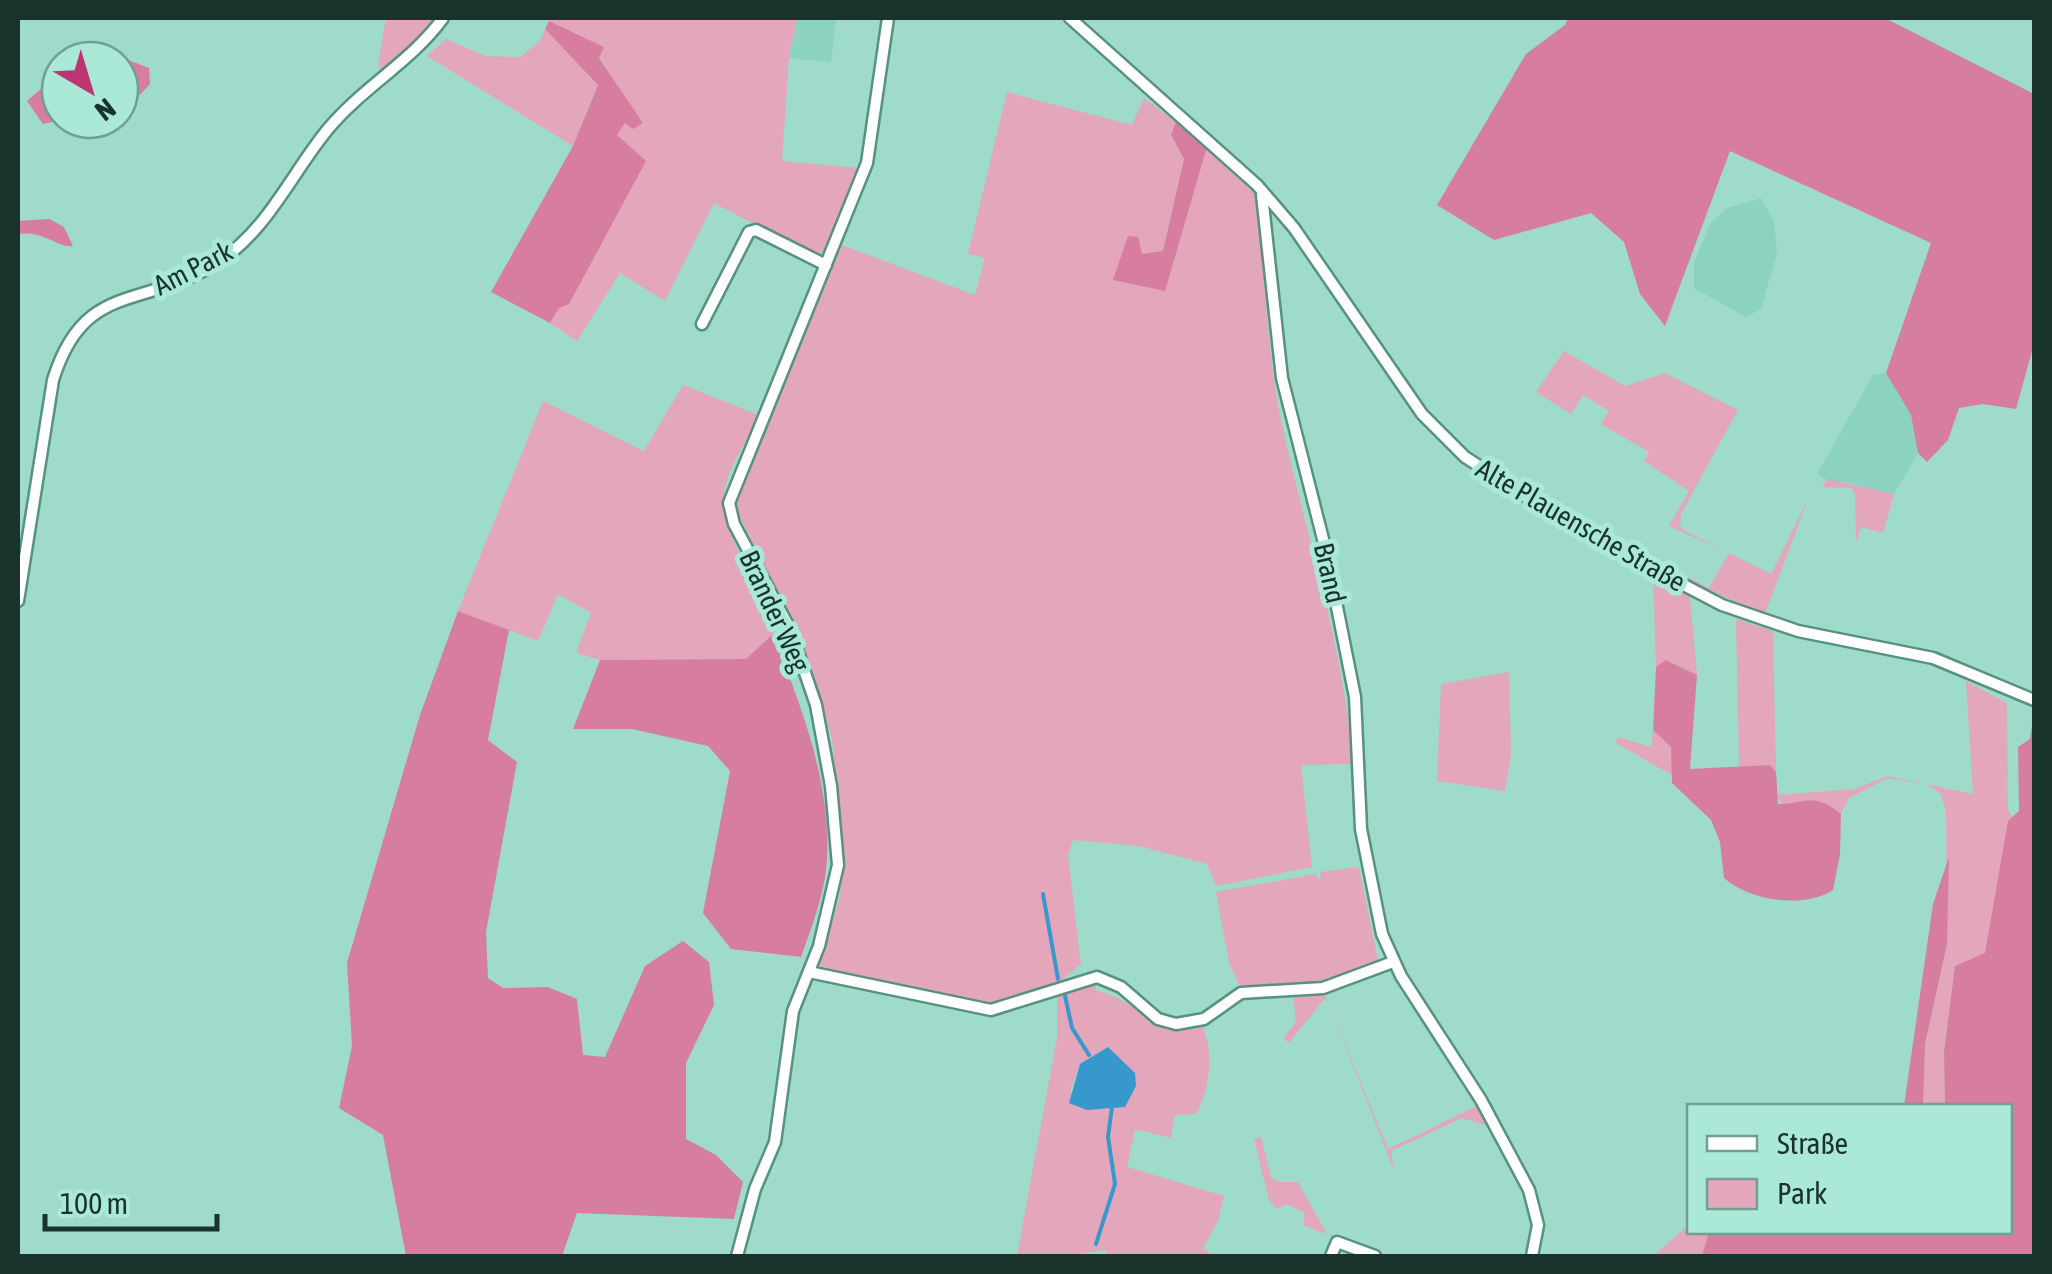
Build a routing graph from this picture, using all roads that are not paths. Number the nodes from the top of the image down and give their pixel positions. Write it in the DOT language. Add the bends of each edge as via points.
graph roads {
  1 [pos="444,18"];
  2 [pos="888,18"];
  3 [pos="1070,18"];
  4 [pos="1257,186"];
  5 [pos="826,265"];
  6 [pos="702,324"];
  7 [pos="18,601"];
  8 [pos="2034,700"];
  9 [pos="1393,962"];
  10 [pos="808,972"];
  11 [pos="738,1256"];
  12 [pos="1331,1256"];
  13 [pos="1375,1256"];
  14 [pos="1532,1256"];
  1 -- 7 [label="street, Am Park" via="328,129 248,239 216,263 80,322 63,346 43,428"];
  2 -- 5 [label="street, Brander Weg" via="874,136"];
  3 -- 4 [label="street, Alte Plauensche Straße"];
  4 -- 8 [label="street, Alte Plauensche Straße" via="1294,228 1422,414 1448,444 1503,482 1624,556 1722,605 1798,631 1933,658"];
  4 -- 9 [label="street, Brand" via="1266,203 1282,378 1355,697 1366,868"];
  5 -- 6 [label="street" via="749,232"];
  5 -- 10 [label="street, Brander Weg" via="730,504 734,524 790,629 824,740 838,865"];
  9 -- 10 [label="street" via="1323,988 1241,993 1204,1018 1176,1024 1096,977 991,1010"];
  9 -- 14 [label="street, Brand" via="1529,1190 1538,1225"];
  10 -- 11 [label="street, Brander Weg" via="792,1012 775,1142"];
  12 -- 13 [label="street" via="1337,1242"];
}
